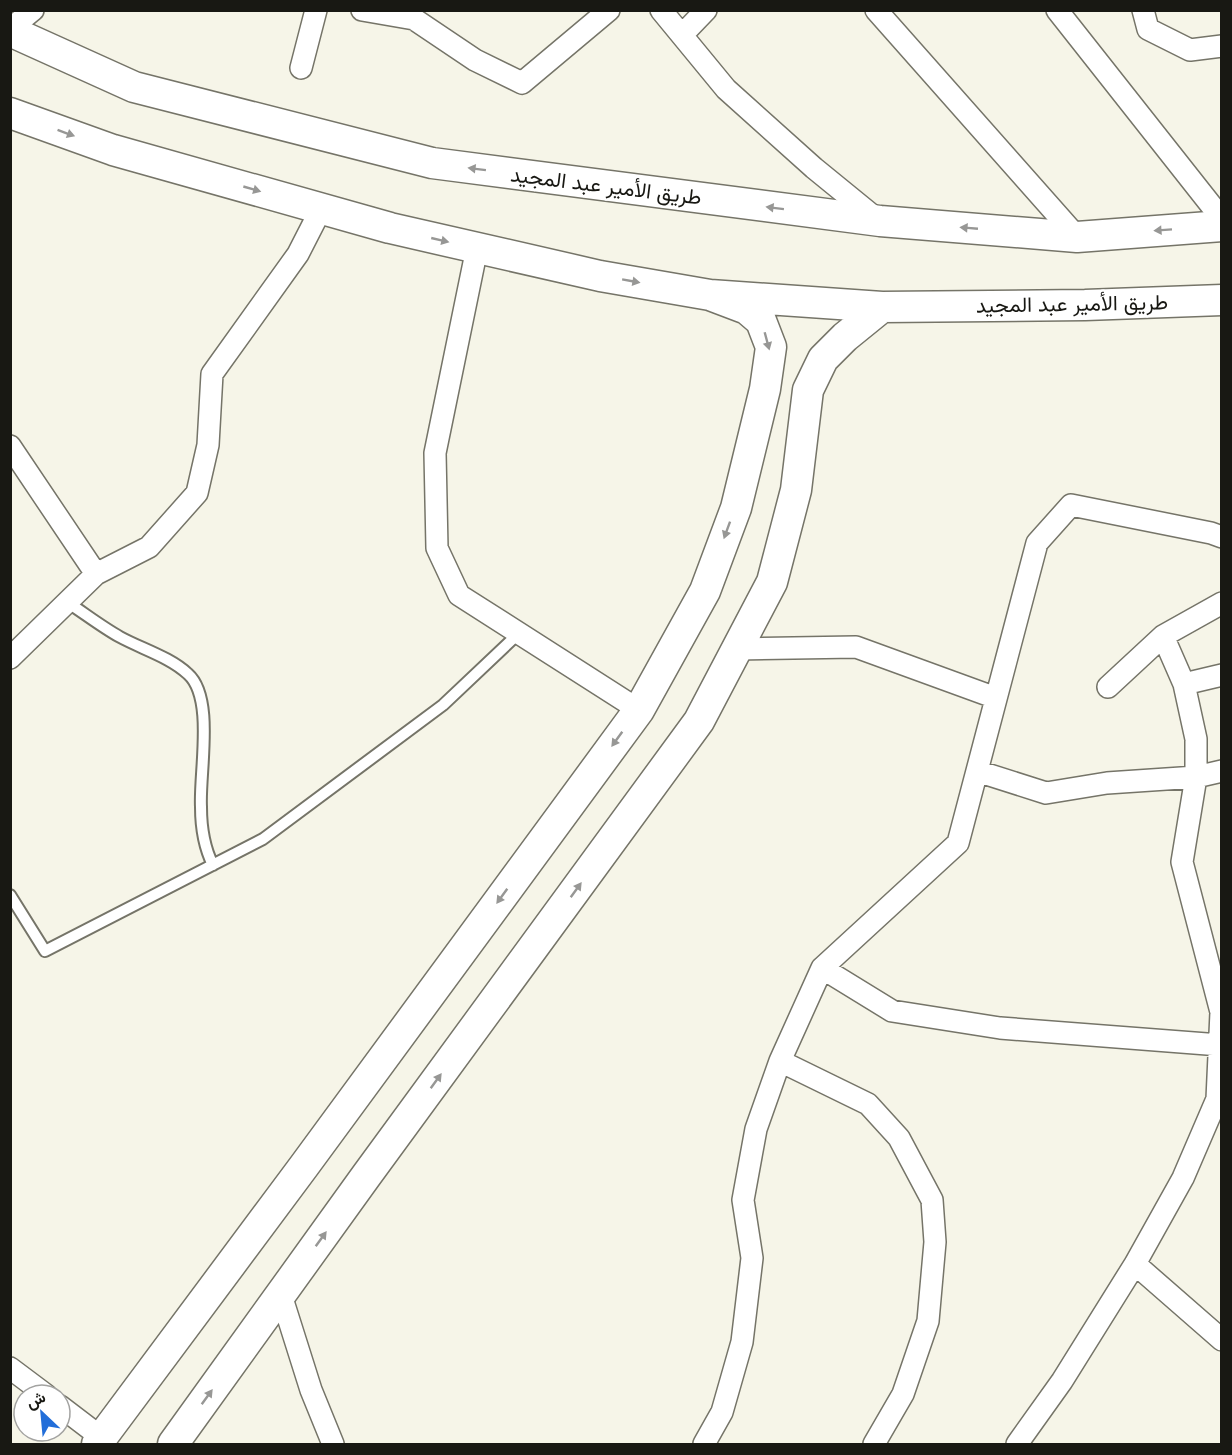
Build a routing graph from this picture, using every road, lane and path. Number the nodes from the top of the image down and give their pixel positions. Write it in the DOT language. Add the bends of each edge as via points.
graph roads {
  1 [pos="33,10"];
  2 [pos="316,10"];
  3 [pos="362,10"];
  4 [pos="609,10"];
  5 [pos="662,10"];
  6 [pos="706,10"];
  7 [pos="876,10"];
  8 [pos="1057,10"];
  9 [pos="1143,10"];
  10 [pos="10,30"];
  11 [pos="682,35"];
  12 [pos="1221,46"];
  13 [pos="301,68"];
  14 [pos="10,113"];
  15 [pos="321,209"];
  16 [pos="1221,219"];
  17 [pos="880,221"];
  18 [pos="1221,226"];
  19 [pos="1077,237"];
  20 [pos="477,248"];
  21 [pos="710,295"];
  22 [pos="1221,300"];
  23 [pos="882,307"];
  24 [pos="10,446"];
  25 [pos="1221,537"];
  26 [pos="96,574"];
  27 [pos="67,602"];
  28 [pos="1221,603"];
  29 [pos="519,633"];
  30 [pos="1162,636"];
  31 [pos="737,649"];
  32 [pos="10,658"];
  33 [pos="1221,675"];
  34 [pos="1185,684"];
  35 [pos="1108,687"];
  36 [pos="996,698"];
  37 [pos="639,710"];
  38 [pos="977,771"];
  39 [pos="1221,771"];
  40 [pos="1196,777"];
  41 [pos="213,865"];
  42 [pos="10,895"];
  43 [pos="822,968"];
  44 [pos="1221,1012"];
  45 [pos="1220,1045"];
  46 [pos="780,1061"];
  47 [pos="1135,1264"];
  48 [pos="281,1295"];
  49 [pos="1221,1340"];
  50 [pos="10,1368"];
  51 [pos="30,1383"];
  52 [pos="72,1417"];
  53 [pos="99,1441"];
  54 [pos="173,1444"];
  55 [pos="333,1444"];
  56 [pos="704,1444"];
  57 [pos="874,1444"];
  58 [pos="1017,1444"];
  1 -- 10 [label="street"];
  2 -- 13 [label="street"];
  3 -- 4 [label="street" via="414,20 475,60 522,83"];
  5 -- 11 [label="street"];
  6 -- 11 [label="street"];
  7 -- 19 [label="street"];
  8 -- 16 [label="street"];
  9 -- 12 [label="street" via="1148,29 1190,50"];
  17 -- 10 [label="main road, طريق الأمير عبد المجيد, one-way" via="432,164 134,87"];
  11 -- 17 [label="street" via="726,89"];
  14 -- 15 [label="main road, طريق الأمير عبد المجيد, one-way" via="113,150"];
  15 -- 20 [label="main road, طريق الأمير عبد المجيد, one-way"];
  15 -- 26 [label="street" via="298,254 212,374 208,445 197,493 148,547"];
  19 -- 17 [label="main road, طريق الأمير عبد المجيد, one-way"];
  18 -- 19 [label="main road, طريق الأمير عبد المجيد, one-way"];
  20 -- 21 [label="main road, طريق الأمير عبد المجيد, one-way" via="600,276"];
  20 -- 29 [label="street" via="435,453 437,548 459,595"];
  21 -- 23 [label="main road, طريق الأمير عبد المجيد"];
  21 -- 37 [label="main road, one-way" via="747,309 761,321 771,347 765,389 736,508 705,591"];
  22 -- 23 [label="main road, طريق الأمير عبد المجيد"];
  23 -- 31 [label="main road" via="823,359 808,390 796,490 772,582"];
  24 -- 26 [label="street"];
  25 -- 36 [label="street" via="1071,505 1037,543"];
  26 -- 27 [label="street"];
  27 -- 32 [label="street"];
  27 -- 41 [label="lane" via="118,636 190,675 204,711 201,807 206,849"];
  28 -- 30 [label="street"];
  29 -- 37 [label="street"];
  29 -- 41 [label="lane" via="433,712 263,839"];
  30 -- 34 [label="street"];
  30 -- 35 [label="street"];
  31 -- 36 [label="street" via="856,647"];
  48 -- 31 [label="main road, one-way" via="699,721"];
  33 -- 34 [label="street"];
  34 -- 40 [label="street" via="1196,739"];
  36 -- 38 [label="street"];
  37 -- 53 [label="main road, one-way"];
  38 -- 40 [label="street" via="1046,793 1107,783"];
  38 -- 43 [label="street" via="958,843"];
  39 -- 40 [label="street"];
  40 -- 44 [label="street" via="1182,862"];
  41 -- 42 [label="lane" via="45,951"];
  43 -- 45 [label="street" via="892,1011 1000,1028"];
  43 -- 46 [label="street"];
  44 -- 45 [label="street"];
  45 -- 47 [label="street" via="1217,1099 1183,1178"];
  46 -- 56 [label="street" via="756,1129 743,1200 752,1258 742,1342 722,1412"];
  46 -- 57 [label="street" via="868,1104 899,1138 932,1200 935,1242 928,1321 903,1394"];
  47 -- 49 [label="street"];
  47 -- 58 [label="street" via="1062,1381"];
  54 -- 48 [label="main road, one-way"];
  48 -- 55 [label="street"];
  50 -- 51 [label="street"];
  52 -- 53 [label="street"];
}
